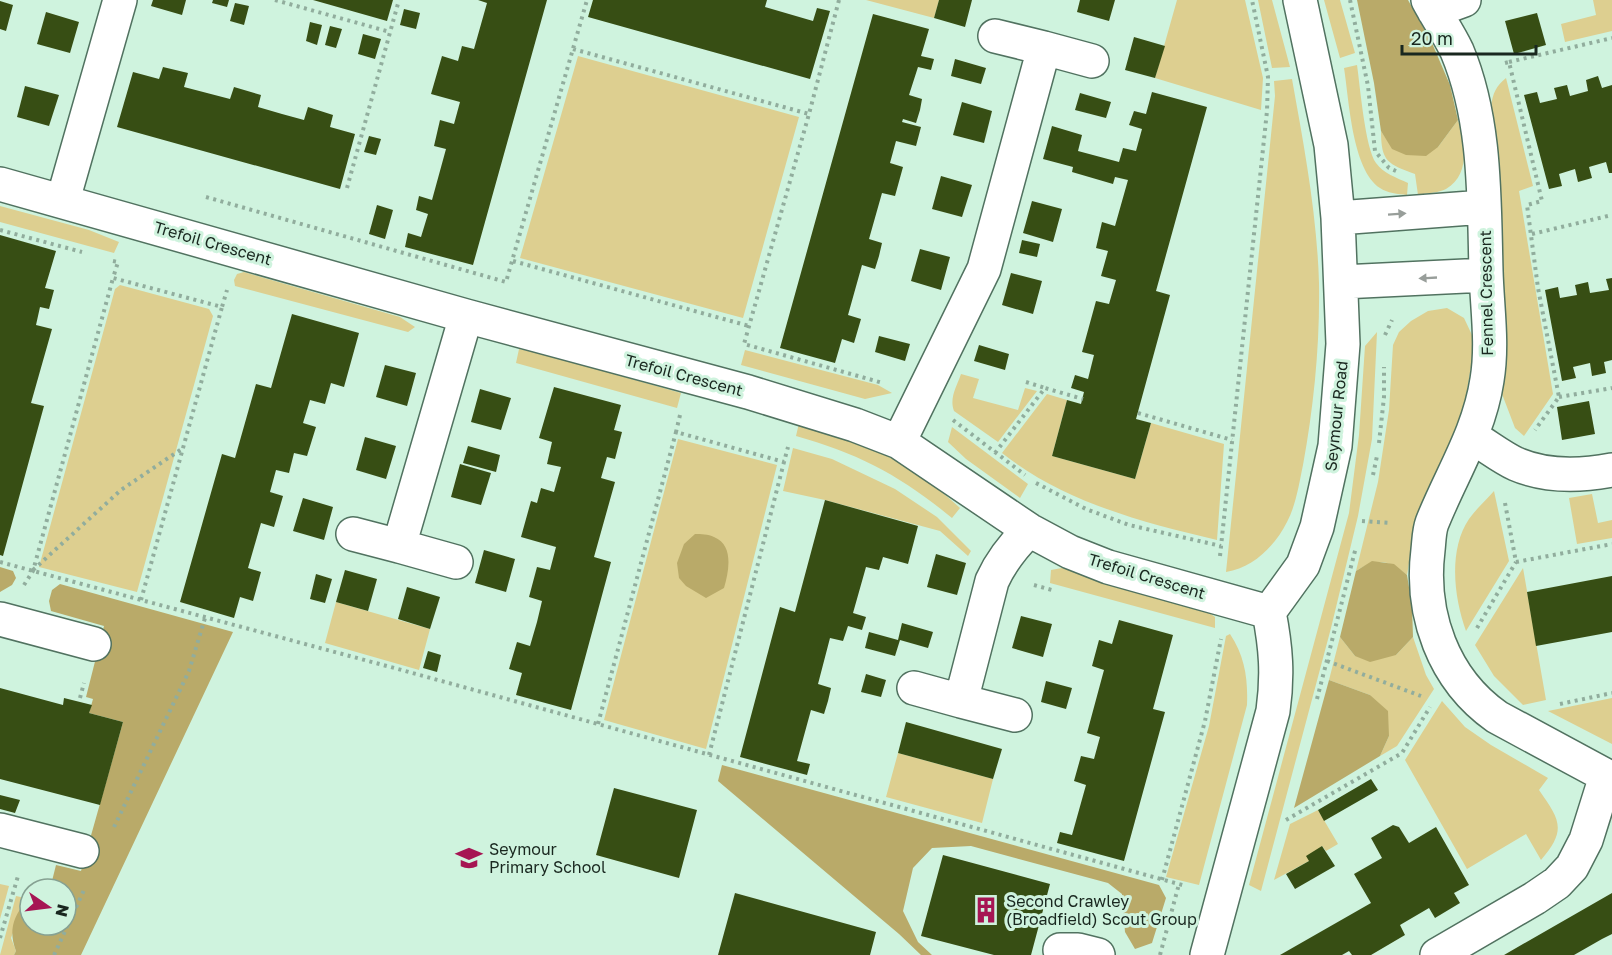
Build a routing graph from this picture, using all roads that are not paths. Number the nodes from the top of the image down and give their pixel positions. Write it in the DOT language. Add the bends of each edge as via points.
graph roads {
  1 [pos="120,0"];
  2 [pos="1300,0"];
  3 [pos="1464,0"];
  4 [pos="1431,5"];
  5 [pos="995,36"];
  6 [pos="1044,48"];
  7 [pos="1092,61"];
  8 [pos="0,184"];
  9 [pos="63,201"];
  10 [pos="1484,207"];
  11 [pos="1338,218"];
  12 [pos="1486,275"];
  13 [pos="1342,282"];
  14 [pos="466,316"];
  15 [pos="1472,437"];
  16 [pos="899,442"];
  17 [pos="1612,470"];
  18 [pos="1029,530"];
  19 [pos="353,534"];
  20 [pos="399,546"];
  21 [pos="456,562"];
  22 [pos="1269,612"];
  23 [pos="0,619"];
  24 [pos="94,644"];
  25 [pos="914,688"];
  26 [pos="961,701"];
  27 [pos="1015,715"];
  28 [pos="1609,778"];
  29 [pos="14,834"];
  30 [pos="82,851"];
  31 [pos="1060,950"];
  32 [pos="1098,955"];
  33 [pos="1207,955"];
  34 [pos="1437,955"];
  1 -- 9 [label="street"];
  2 -- 11 [label="street, Seymour Road" via="1330,145"];
  3 -- 4 [label="street"];
  4 -- 10 [label="street, Fennel Crescent" via="1456,50 1472,94"];
  5 -- 6 [label="street"];
  6 -- 7 [label="street"];
  6 -- 16 [label="street" via="984,269"];
  8 -- 9 [label="street, Trefoil Crescent"];
  9 -- 14 [label="street, Trefoil Crescent"];
  11 -- 10 [label="street, one-way"];
  10 -- 12 [label="street, Fennel Crescent"];
  11 -- 13 [label="street, Seymour Road"];
  12 -- 13 [label="street, one-way"];
  12 -- 15 [label="street, Fennel Crescent" via="1490,311 1487,380"];
  13 -- 22 [label="street, Seymour Road" via="1343,344 1335,446 1326,492 1303,565"];
  14 -- 16 [label="street, Trefoil Crescent" via="855,424"];
  14 -- 20 [label="street"];
  15 -- 17 [label="street" via="1515,463 1540,472"];
  15 -- 28 [label="street, Fennel Crescent" via="1431,526 1424,576 1442,655 1482,707"];
  16 -- 18 [label="street, Trefoil Crescent"];
  18 -- 22 [label="street, Trefoil Crescent" via="1108,567"];
  18 -- 26 [label="street" via="1013,545 992,581"];
  19 -- 20 [label="street"];
  20 -- 21 [label="street"];
  22 -- 33 [label="street" via="1278,681 1273,711"];
  23 -- 24 [label="street"];
  25 -- 26 [label="street"];
  26 -- 27 [label="street"];
  28 -- 34 [label="street" via="1586,840 1572,867 1557,883"];
  29 -- 30 [label="street"];
  31 -- 32 [label="street"];
}
